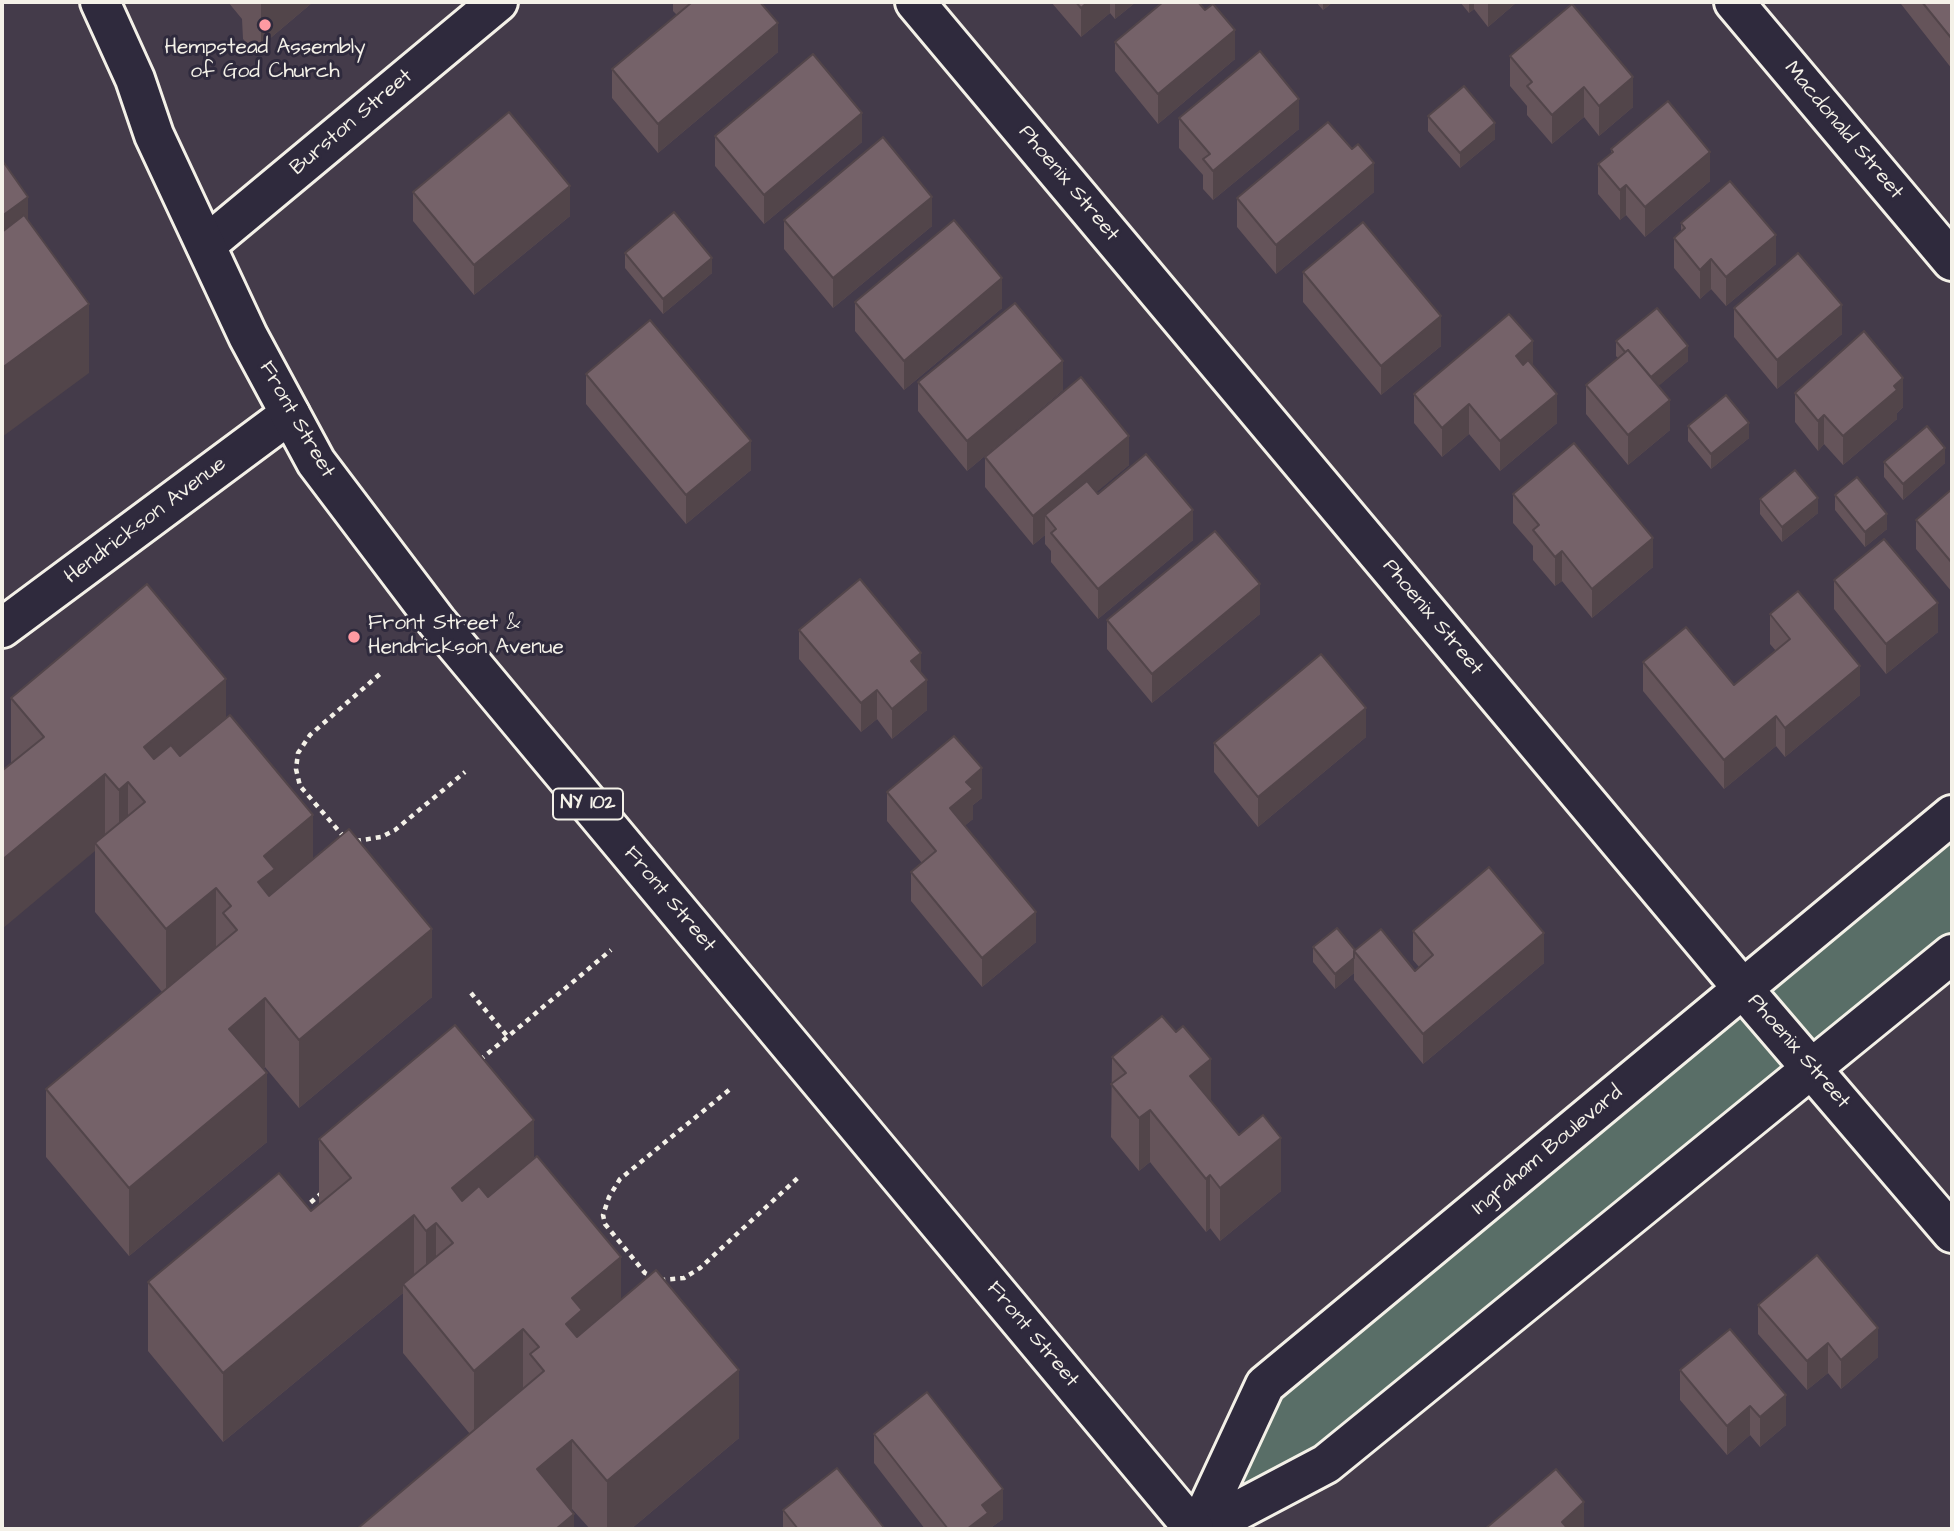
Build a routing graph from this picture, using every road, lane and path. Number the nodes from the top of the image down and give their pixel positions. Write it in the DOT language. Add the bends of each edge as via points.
graph roads {
  1 [pos="100,2"];
  2 [pos="498,2"];
  3 [pos="915,2"];
  4 [pos="1734,2"];
  5 [pos="206,245"];
  6 [pos="1952,261"];
  7 [pos="290,414"];
  8 [pos="2,628"];
  9 [pos="381,673"];
  10 [pos="465,772"];
  11 [pos="1952,815"];
  12 [pos="611,950"];
  13 [pos="1952,954"];
  14 [pos="1744,990"];
  15 [pos="471,993"];
  16 [pos="508,1037"];
  17 [pos="477,1063"];
  18 [pos="1813,1068"];
  19 [pos="729,1090"];
  20 [pos="801,1175"];
  21 [pos="331,1186"];
  22 [pos="300,1212"];
  23 [pos="1952,1233"];
  24 [pos="1199,1529"];
  1 -- 5 [label="street, Front Street / NY 102" via="154,135"];
  2 -- 5 [label="street, Burston Street"];
  3 -- 14 [label="street, Phoenix Street"];
  4 -- 6 [label="street, Macdonald Street"];
  5 -- 7 [label="street, Front Street / NY 102" via="247,336"];
  7 -- 8 [label="street, Hendrickson Avenue"];
  7 -- 24 [label="street, Front Street / NY 102" via="316,462 436,622"];
  9 -- 10 [label="path" via="310,735 298,753 300,786 321,814 344,837 356,841 380,838"];
  11 -- 14 [label="street, Ingraham Boulevard"];
  12 -- 16 [label="path"];
  13 -- 18 [label="street"];
  14 -- 18 [label="street, Phoenix Street"];
  14 -- 24 [label="street, Ingraham Boulevard" via="1265,1385"];
  15 -- 16 [label="path"];
  16 -- 17 [label="path"];
  18 -- 23 [label="street, Phoenix Street"];
  18 -- 24 [label="street" via="1325,1464"];
  19 -- 20 [label="path" via="620,1179 608,1196 605,1224 645,1273 661,1280 684,1278 700,1268"];
  21 -- 22 [label="path"];
}
